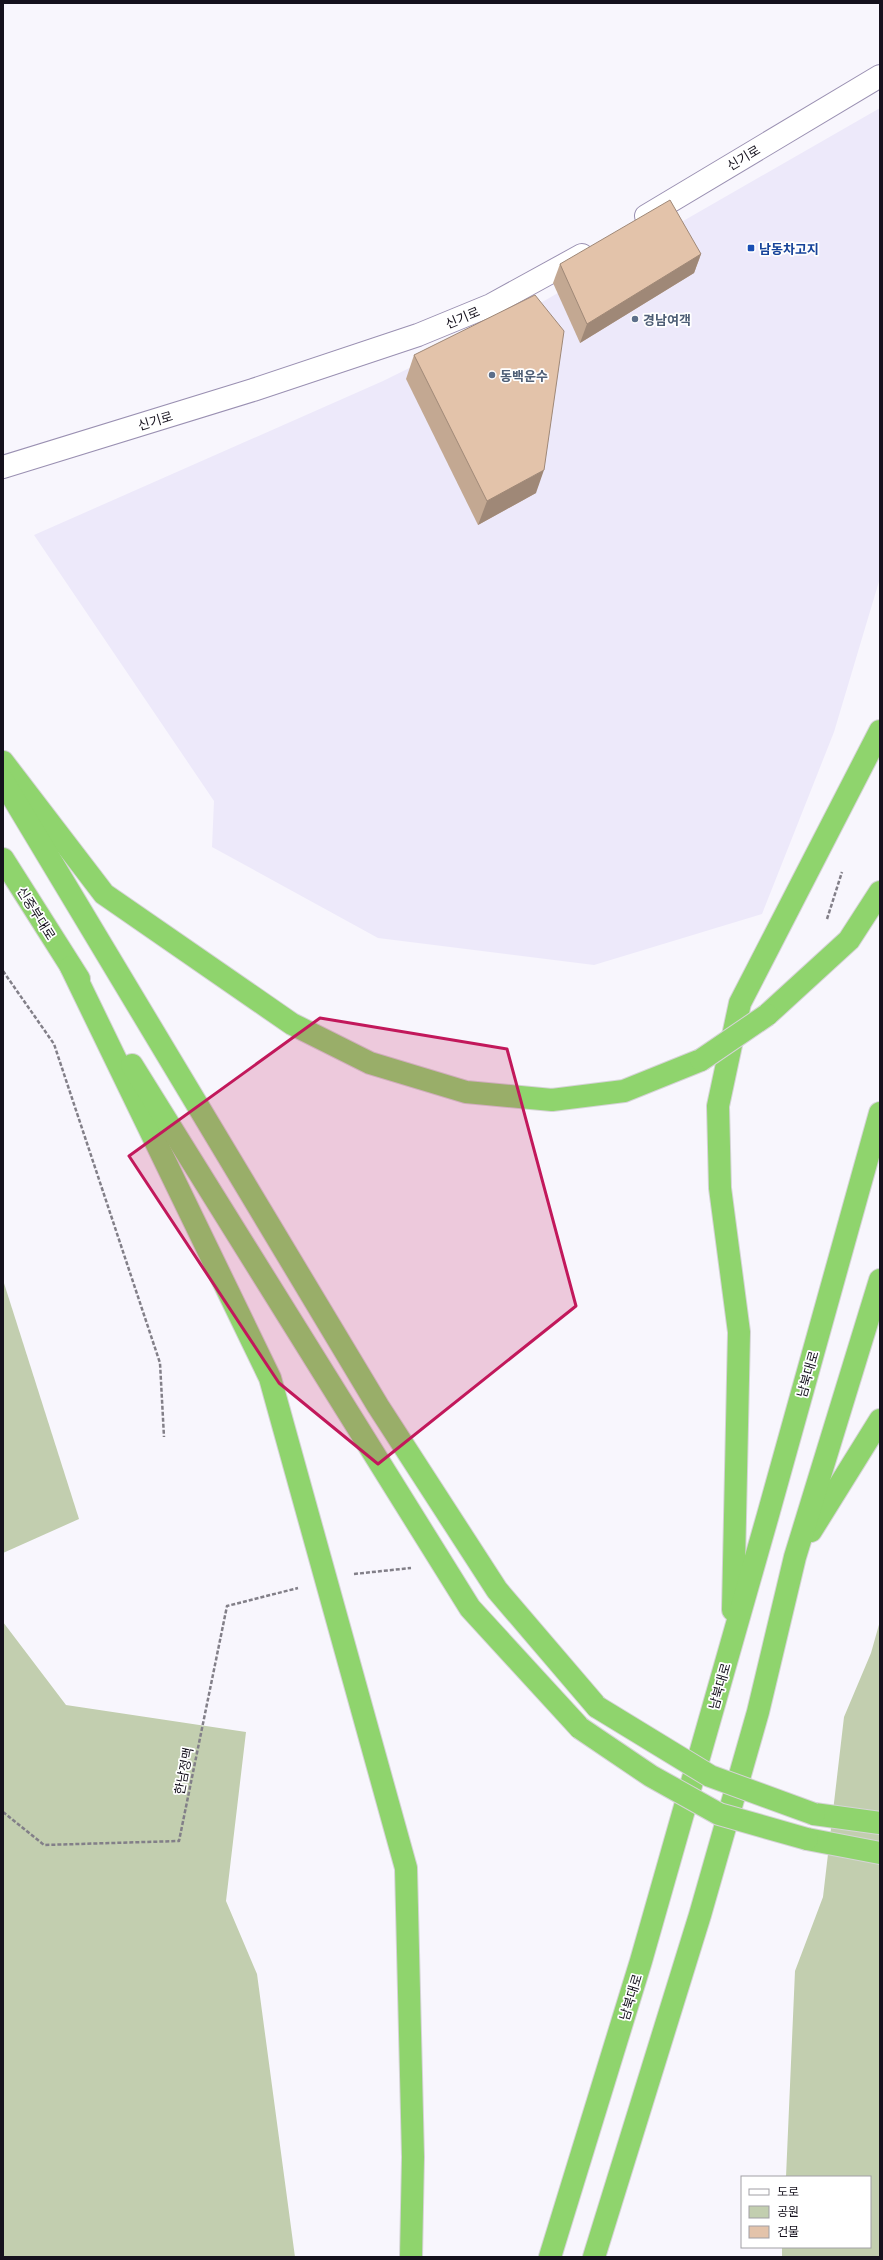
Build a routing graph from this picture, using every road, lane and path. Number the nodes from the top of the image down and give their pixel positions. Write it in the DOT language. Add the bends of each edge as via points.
graph roads {
  1 [pos="880,76"];
  2 [pos="630,226"];
  3 [pos="602,243"];
  4 [pos="3,467"];
  5 [pos="880,731"];
  6 [pos="3,762"];
  7 [pos="3,781"];
  8 [pos="3,859"];
  9 [pos="880,892"];
  10 [pos="71,967"];
  11 [pos="3,970"];
  12 [pos="880,1113"];
  13 [pos="880,1280"];
  14 [pos="880,1420"];
  15 [pos="164,1437"];
  16 [pos="795,1557"];
  17 [pos="412,1568"];
  18 [pos="354,1574"];
  19 [pos="305,1586"];
  20 [pos="732,1641"];
  21 [pos="3,1812"];
  22 [pos="880,1824"];
  23 [pos="880,1853"];
  24 [pos="411,2257"];
  25 [pos="550,2257"];
  26 [pos="594,2257"];
  1 -- 2 [label="street, 신기로"];
  3 -- 4 [label="street, 신기로" via="555,272 491,305 418,336"];
  5 -- 20 [label="highway" via="740,1003 718,1106 720,1188 739,1332"];
  6 -- 9 [label="highway, bridge" via="104,894 292,1024 370,1063 466,1092 552,1100 624,1091 700,1060 767,1015 849,940"];
  7 -- 22 [label="highway, bridge" via="378,1406 497,1590 597,1707 710,1776 814,1814"];
  8 -- 10 [label="highway, 신중부대로"];
  10 -- 23 [label="highway, bridge" via="470,1608 580,1728 651,1776 719,1814 807,1839"];
  10 -- 24 [label="highway" via="270,1378 406,1868 413,2157"];
  11 -- 15 [label="path" via="54,1044 160,1363"];
  12 -- 20 [label="highway, 남북대로"];
  13 -- 16 [label="highway"];
  14 -- 16 [label="highway"];
  16 -- 26 [label="highway" via="758,1712 702,1908"];
  17 -- 18 [label="path"];
  19 -- 21 [label="path, 한남정맥" via="227,1606 179,1841 44,1845"];
  20 -- 25 [label="highway, 남북대로" via="641,1961"];
}
